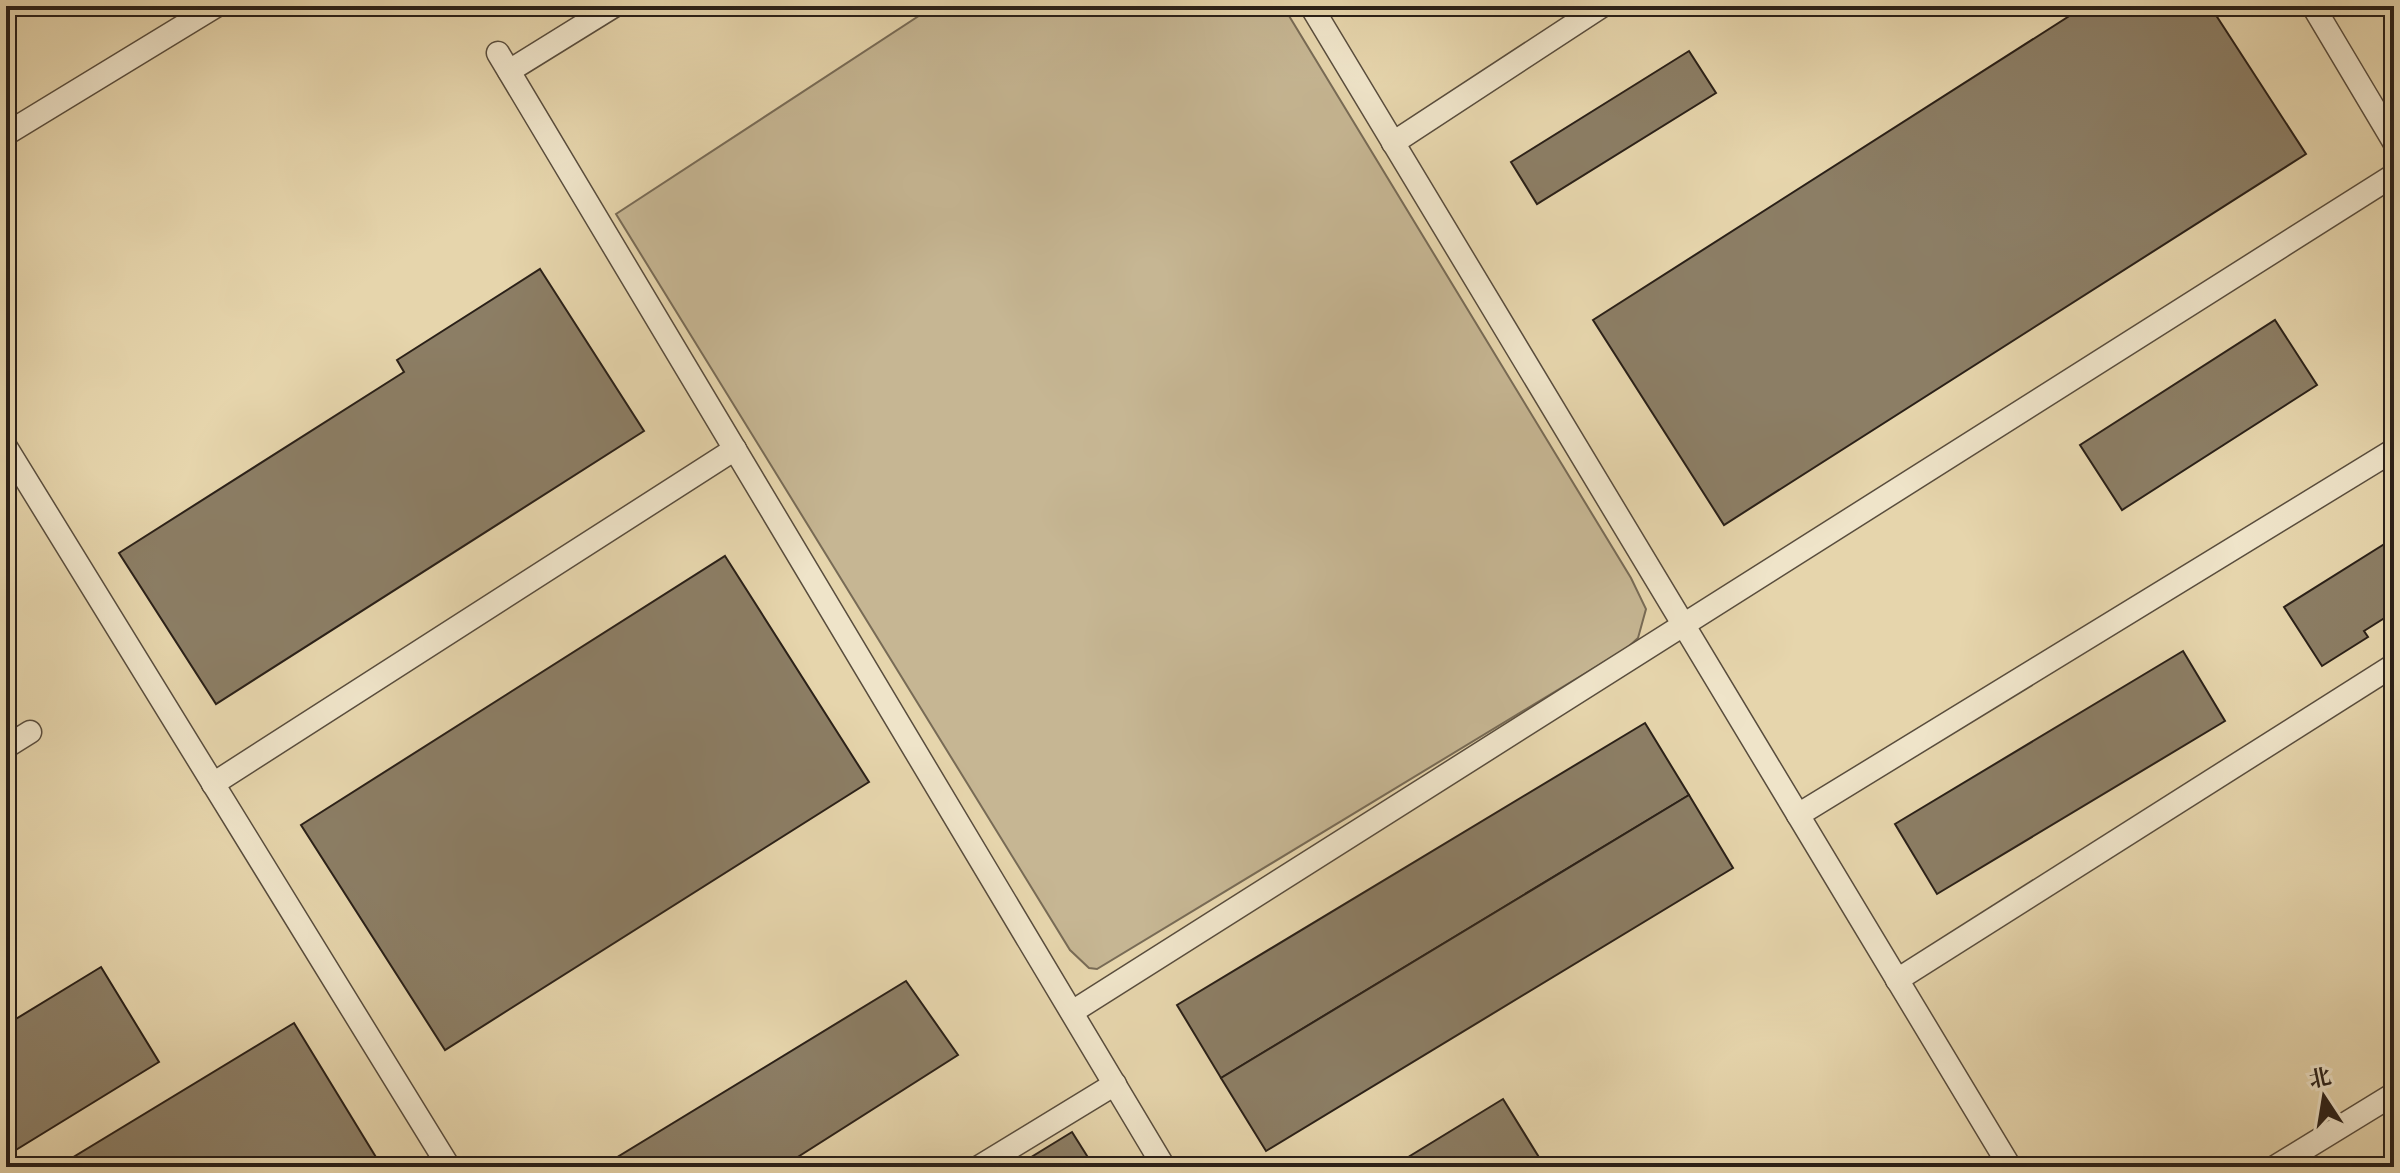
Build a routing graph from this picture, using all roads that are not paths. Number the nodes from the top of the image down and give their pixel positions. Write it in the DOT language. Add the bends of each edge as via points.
graph roads {
  1 [pos="216,6"];
  2 [pos="614,6"];
  3 [pos="1311,6"];
  4 [pos="1602,6"];
  5 [pos="2313,6"];
  6 [pos="6,134"];
  7 [pos="2394,142"];
  8 [pos="1393,143"];
  9 [pos="2394,175"];
  10 [pos="6,447"];
  11 [pos="735,449"];
  12 [pos="2394,450"];
  13 [pos="1684,624"];
  14 [pos="2394,665"];
  15 [pos="30,732"];
  16 [pos="6,747"];
  17 [pos="213,784"];
  18 [pos="1798,815"];
  19 [pos="1897,980"];
  20 [pos="1072,1012"];
  21 [pos="1115,1084"];
  22 [pos="2394,1094"];
  23 [pos="449,1167"];
  24 [pos="979,1167"];
  25 [pos="1164,1167"];
  26 [pos="2010,1167"];
  27 [pos="2275,1167"];
  1 -- 6 [label="lane"];
  2 -- 11 [label="lane" via="504,62"];
  3 -- 8 [label="lane"];
  4 -- 8 [label="lane"];
  5 -- 7 [label="lane"];
  8 -- 13 [label="lane"];
  9 -- 13 [label="lane"];
  10 -- 17 [label="lane"];
  11 -- 17 [label="lane"];
  11 -- 20 [label="lane"];
  12 -- 18 [label="lane"];
  13 -- 18 [label="lane"];
  13 -- 20 [label="lane"];
  14 -- 19 [label="lane"];
  15 -- 16 [label="lane"];
  17 -- 23 [label="lane"];
  18 -- 19 [label="lane"];
  19 -- 26 [label="lane"];
  20 -- 21 [label="lane"];
  21 -- 24 [label="lane"];
  21 -- 25 [label="lane"];
  22 -- 27 [label="lane"];
}
